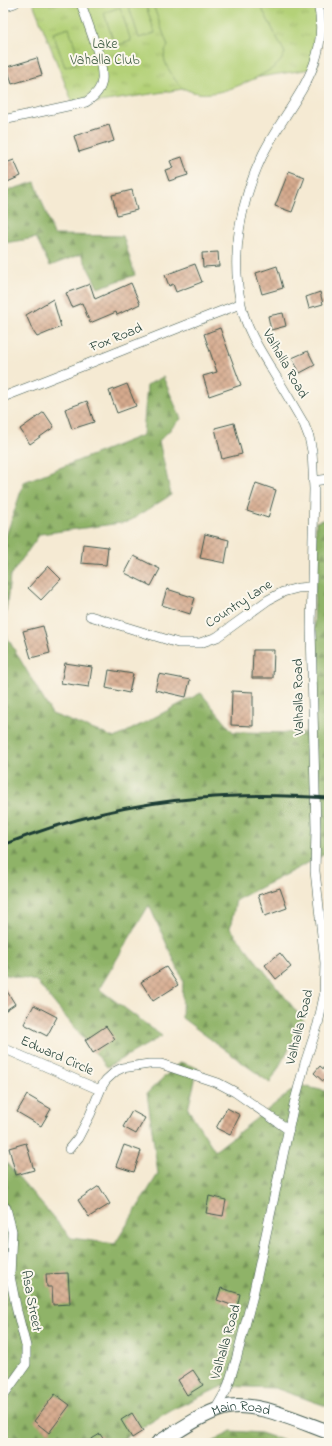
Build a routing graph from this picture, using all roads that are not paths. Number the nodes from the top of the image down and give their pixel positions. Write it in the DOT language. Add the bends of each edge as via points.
graph roads {
  1 [pos="15,3"];
  2 [pos="81,3"];
  3 [pos="318,3"];
  4 [pos="3,7"];
  5 [pos="3,120"];
  6 [pos="240,304"];
  7 [pos="3,397"];
  8 [pos="329,479"];
  9 [pos="313,481"];
  10 [pos="311,587"];
  11 [pos="90,616"];
  12 [pos="3,1048"];
  13 [pos="100,1090"];
  14 [pos="289,1130"];
  15 [pos="69,1149"];
  16 [pos="3,1206"];
  17 [pos="3,1396"];
  18 [pos="214,1412"];
  19 [pos="329,1432"];
  20 [pos="158,1443"];
  1 -- 4 [label="street"];
  2 -- 5 [label="street" via="102,67 102,83 97,93 86,102"];
  3 -- 6 [label="street, Valhalla Road" via="322,29 318,56 305,84 263,154 247,194 237,239"];
  6 -- 7 [label="street, Fox Road"];
  6 -- 9 [label="street, Valhalla Road" via="259,349 304,424 312,450"];
  8 -- 9 [label="street"];
  9 -- 10 [label="street, Valhalla Road"];
  10 -- 11 [label="street, Country Lane" via="283,592 217,637 200,644 178,642"];
  10 -- 14 [label="street, Valhalla Road" via="315,871 325,982 318,1024 305,1063"];
  12 -- 13 [label="street, Edward Circle"];
  13 -- 14 [label="street" via="110,1076 122,1068 161,1064 218,1083"];
  13 -- 15 [label="street" via="78,1138"];
  14 -- 18 [label="street, Valhalla Road" via="254,1295 227,1389"];
  16 -- 17 [label="street, Asa Street" via="6,1208 12,1231 10,1276 26,1346 26,1364"];
  18 -- 19 [label="main road, Main Road" via="244,1406 274,1413"];
  18 -- 20 [label="main road, Main Road"];
}
